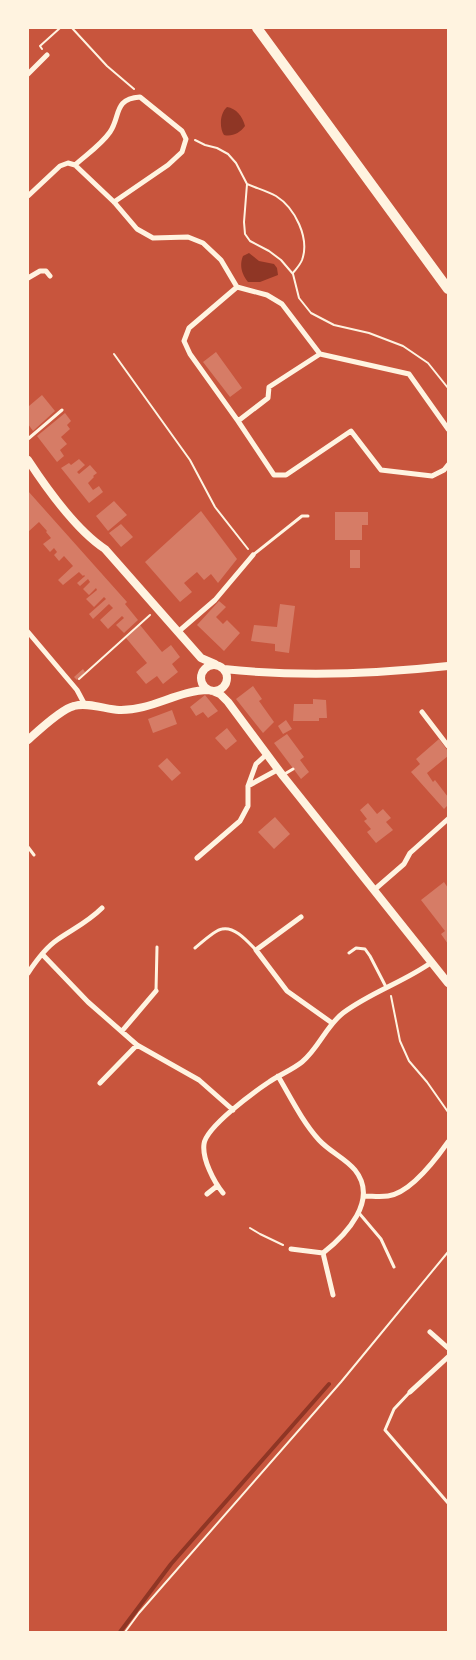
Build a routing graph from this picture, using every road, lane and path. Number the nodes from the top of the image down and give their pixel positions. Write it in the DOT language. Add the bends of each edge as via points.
graph roads {
  1 [pos="60,28"];
  2 [pos="72,28"];
  3 [pos="257,28"];
  4 [pos="47,55"];
  5 [pos="28,74"];
  6 [pos="136,91"];
  7 [pos="194,140"];
  8 [pos="75,165"];
  9 [pos="247,184"];
  10 [pos="28,196"];
  11 [pos="114,202"];
  12 [pos="293,274"];
  13 [pos="50,276"];
  14 [pos="28,278"];
  15 [pos="237,287"];
  16 [pos="448,289"];
  17 [pos="114,354"];
  18 [pos="320,354"];
  19 [pos="448,388"];
  20 [pos="62,410"];
  21 [pos="238,421"];
  22 [pos="448,429"];
  23 [pos="28,439"];
  24 [pos="28,460"];
  25 [pos="448,465"];
  26 [pos="308,516"];
  27 [pos="253,555"];
  28 [pos="157,608"];
  29 [pos="28,632"];
  30 [pos="178,632"];
  31 [pos="201,658"];
  32 [pos="215,664"];
  33 [pos="448,666"];
  34 [pos="205,668"];
  35 [pos="224,669"];
  36 [pos="247,671"];
  37 [pos="201,678"];
  38 [pos="227,681"];
  39 [pos="73,684"];
  40 [pos="195,690"];
  41 [pos="211,691"];
  42 [pos="228,702"];
  43 [pos="84,705"];
  44 [pos="422,712"];
  45 [pos="28,740"];
  46 [pos="448,746"];
  47 [pos="267,754"];
  48 [pos="293,769"];
  49 [pos="281,772"];
  50 [pos="248,786"];
  51 [pos="448,819"];
  52 [pos="28,847"];
  53 [pos="34,855"];
  54 [pos="198,858"];
  55 [pos="374,890"];
  56 [pos="102,908"];
  57 [pos="301,917"];
  58 [pos="157,947"];
  59 [pos="195,948"];
  60 [pos="256,950"];
  61 [pos="349,952"];
  62 [pos="42,954"];
  63 [pos="432,962"];
  64 [pos="28,973"];
  65 [pos="448,983"];
  66 [pos="386,987"];
  67 [pos="156,991"];
  68 [pos="332,1023"];
  69 [pos="122,1031"];
  70 [pos="137,1045"];
  71 [pos="278,1076"];
  72 [pos="100,1083"];
  73 [pos="233,1110"];
  74 [pos="448,1112"];
  75 [pos="448,1142"];
  76 [pos="217,1186"];
  77 [pos="223,1193"];
  78 [pos="207,1194"];
  79 [pos="364,1196"];
  80 [pos="358,1213"];
  81 [pos="250,1228"];
  82 [pos="291,1249"];
  83 [pos="322,1252"];
  84 [pos="448,1252"];
  85 [pos="394,1267"];
  86 [pos="333,1295"];
  87 [pos="430,1332"];
  88 [pos="448,1348"];
  89 [pos="448,1357"];
  90 [pos="410,1392"];
  91 [pos="448,1503"];
  92 [pos="125,1632"];
  1 -- 4 [label="path" via="40,46"];
  2 -- 6 [label="path" via="107,66"];
  3 -- 16 [label="highway"];
  4 -- 5 [label="street"];
  7 -- 9 [label="path" via="228,154"];
  8 -- 10 [label="street" via="60,166"];
  8 -- 11 [label="street"];
  8 -- 11 [label="street" via="109,133 118,108 130,98 140,97 182,131 186,139 182,152"];
  9 -- 12 [label="path" via="245,234 250,241 281,260"];
  9 -- 12 [label="path" via="276,196 300,226 304,248 302,260"];
  11 -- 15 [label="street" via="137,229 153,238 188,237 203,243 221,260"];
  12 -- 19 [label="path" via="299,298 312,313 334,324 403,346 428,364"];
  13 -- 14 [label="street" via="46,271 40,271"];
  15 -- 18 [label="street" via="267,295 282,304"];
  15 -- 21 [label="street" via="189,328 184,340 190,354"];
  17 -- 27 [label="path" via="190,460 215,507"];
  18 -- 21 [label="street" via="270,387 268,398"];
  18 -- 22 [label="street" via="409,374"];
  20 -- 23 [label="lane"];
  21 -- 25 [label="street" via="274,475 286,476 351,431 381,470 432,476"];
  24 -- 28 [label="street" via="92,541 105,549"];
  26 -- 27 [label="lane" via="302,516"];
  27 -- 30 [label="street" via="215,600"];
  28 -- 30 [label="street"];
  28 -- 39 [label="path"];
  29 -- 39 [label="street"];
  30 -- 31 [label="street"];
  31 -- 32 [label="street"];
  31 -- 34 [label="street"];
  32 -- 34 [label="street"];
  32 -- 35 [label="street"];
  33 -- 36 [label="street" via="327,673"];
  34 -- 37 [label="street"];
  35 -- 36 [label="street"];
  35 -- 38 [label="street"];
  36 -- 38 [label="street"];
  37 -- 40 [label="street"];
  37 -- 41 [label="street" via="203,686"];
  38 -- 41 [label="street" via="221,689"];
  38 -- 42 [label="street"];
  39 -- 43 [label="street"];
  40 -- 41 [label="street"];
  40 -- 43 [label="street" via="137,709"];
  41 -- 42 [label="street"];
  42 -- 47 [label="street"];
  43 -- 45 [label="street" via="72,706"];
  44 -- 46 [label="street"];
  47 -- 49 [label="street"];
  47 -- 50 [label="street" via="256,764"];
  48 -- 49 [label="lane"];
  49 -- 50 [label="street"];
  49 -- 55 [label="street"];
  50 -- 54 [label="street" via="248,806 240,821"];
  51 -- 55 [label="street"];
  52 -- 53 [label="lane"];
  55 -- 63 [label="street"];
  56 -- 62 [label="street"];
  57 -- 60 [label="street"];
  58 -- 67 [label="lane"];
  59 -- 60 [label="lane" via="220,929 228,929 242,936"];
  60 -- 68 [label="street" via="287,991"];
  61 -- 66 [label="lane" via="356,948 365,949"];
  62 -- 64 [label="street"];
  62 -- 69 [label="street" via="88,1002"];
  63 -- 65 [label="street"];
  63 -- 66 [label="street"];
  66 -- 68 [label="street" via="363,998"];
  66 -- 74 [label="path" via="391,994 400,1041 409,1061"];
  67 -- 69 [label="street"];
  68 -- 71 [label="street" via="314,1050"];
  69 -- 70 [label="street"];
  70 -- 72 [label="street"];
  70 -- 73 [label="street" via="199,1080"];
  71 -- 73 [label="street"];
  71 -- 79 [label="street" via="320,1141 354,1170"];
  73 -- 76 [label="street" via="214,1127 204,1144 207,1164"];
  75 -- 79 [label="street" via="426,1171 406,1188 390,1196"];
  76 -- 77 [label="street"];
  76 -- 78 [label="street"];
  79 -- 80 [label="street"];
  80 -- 83 [label="street" via="339,1240"];
  80 -- 85 [label="lane" via="381,1239"];
  81 -- 82 [label="path"];
  82 -- 83 [label="street"];
  83 -- 86 [label="street"];
  84 -- 92 [label="path" via="341,1382"];
  87 -- 88 [label="street"];
  89 -- 90 [label="street"];
  90 -- 91 [label="lane" via="394,1409 385,1430"];
}
